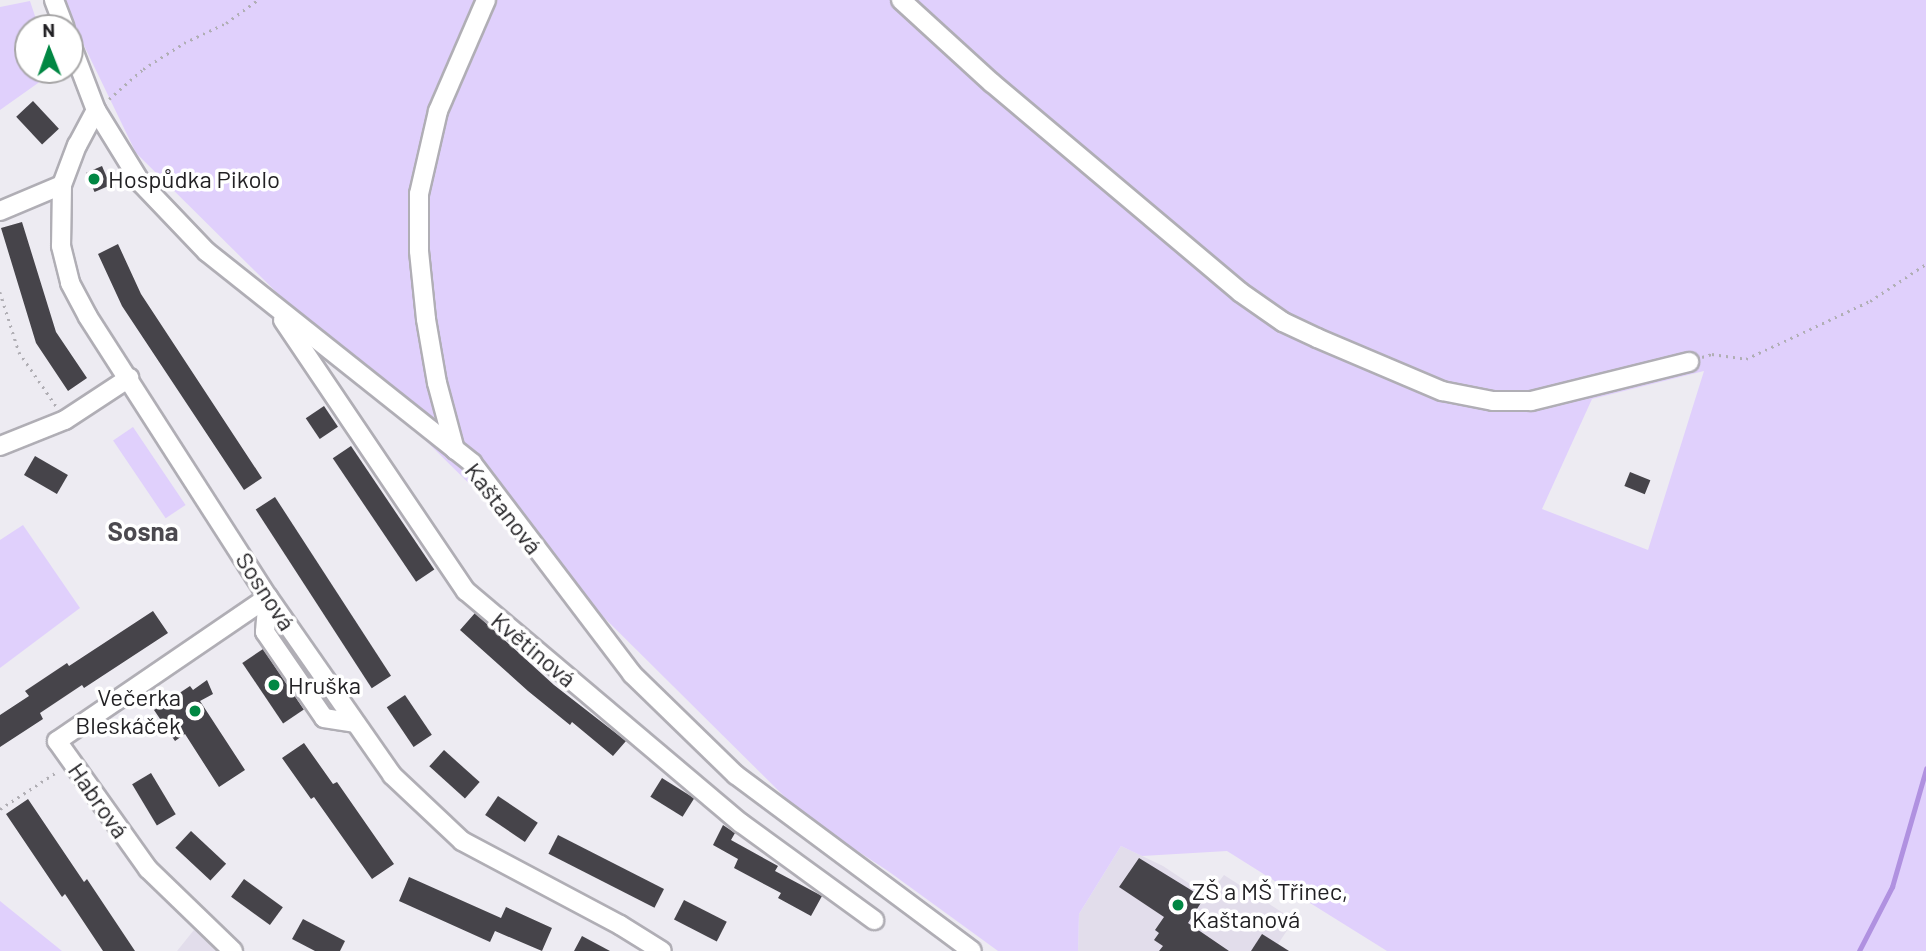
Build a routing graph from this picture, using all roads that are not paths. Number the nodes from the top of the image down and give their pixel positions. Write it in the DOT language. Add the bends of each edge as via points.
graph roads {
  1 [pos="486,0"];
  2 [pos="901,0"];
  3 [pos="84,79"];
  4 [pos="96,110"];
  5 [pos="62,185"];
  6 [pos="0,211"];
  7 [pos="274,305"];
  8 [pos="1689,362"];
  9 [pos="129,378"];
  10 [pos="0,446"];
  11 [pos="455,450"];
  12 [pos="268,597"];
  13 [pos="874,920"];
  14 [pos="233,951"];
  15 [pos="662,951"];
  16 [pos="972,951"];
  1 -- 11 [label="street" via="438,111 419,194 426,319"];
  2 -- 8 [label="street" via="1240,292 1283,322 1317,338 1442,391 1493,401 1531,401"];
  3 -- 4 [label="street, Kaštanová"];
  4 -- 5 [label="street, Sosnová"];
  4 -- 7 [label="street, Kaštanová" via="141,183 206,252"];
  5 -- 6 [label="street"];
  5 -- 9 [label="street, Sosnová" via="61,246 69,283"];
  7 -- 11 [label="street, Kaštanová"];
  7 -- 13 [label="street, Květinová" via="466,591 750,830"];
  9 -- 10 [label="street" via="65,420"];
  9 -- 12 [label="street, Sosnová"];
  11 -- 16 [label="street, Kaštanová" via="472,463 632,674 736,775"];
  12 -- 14 [label="street, Habrová" via="57,741 148,869"];
  12 -- 15 [label="street, Sosnová" via="392,775 462,841"];
}
